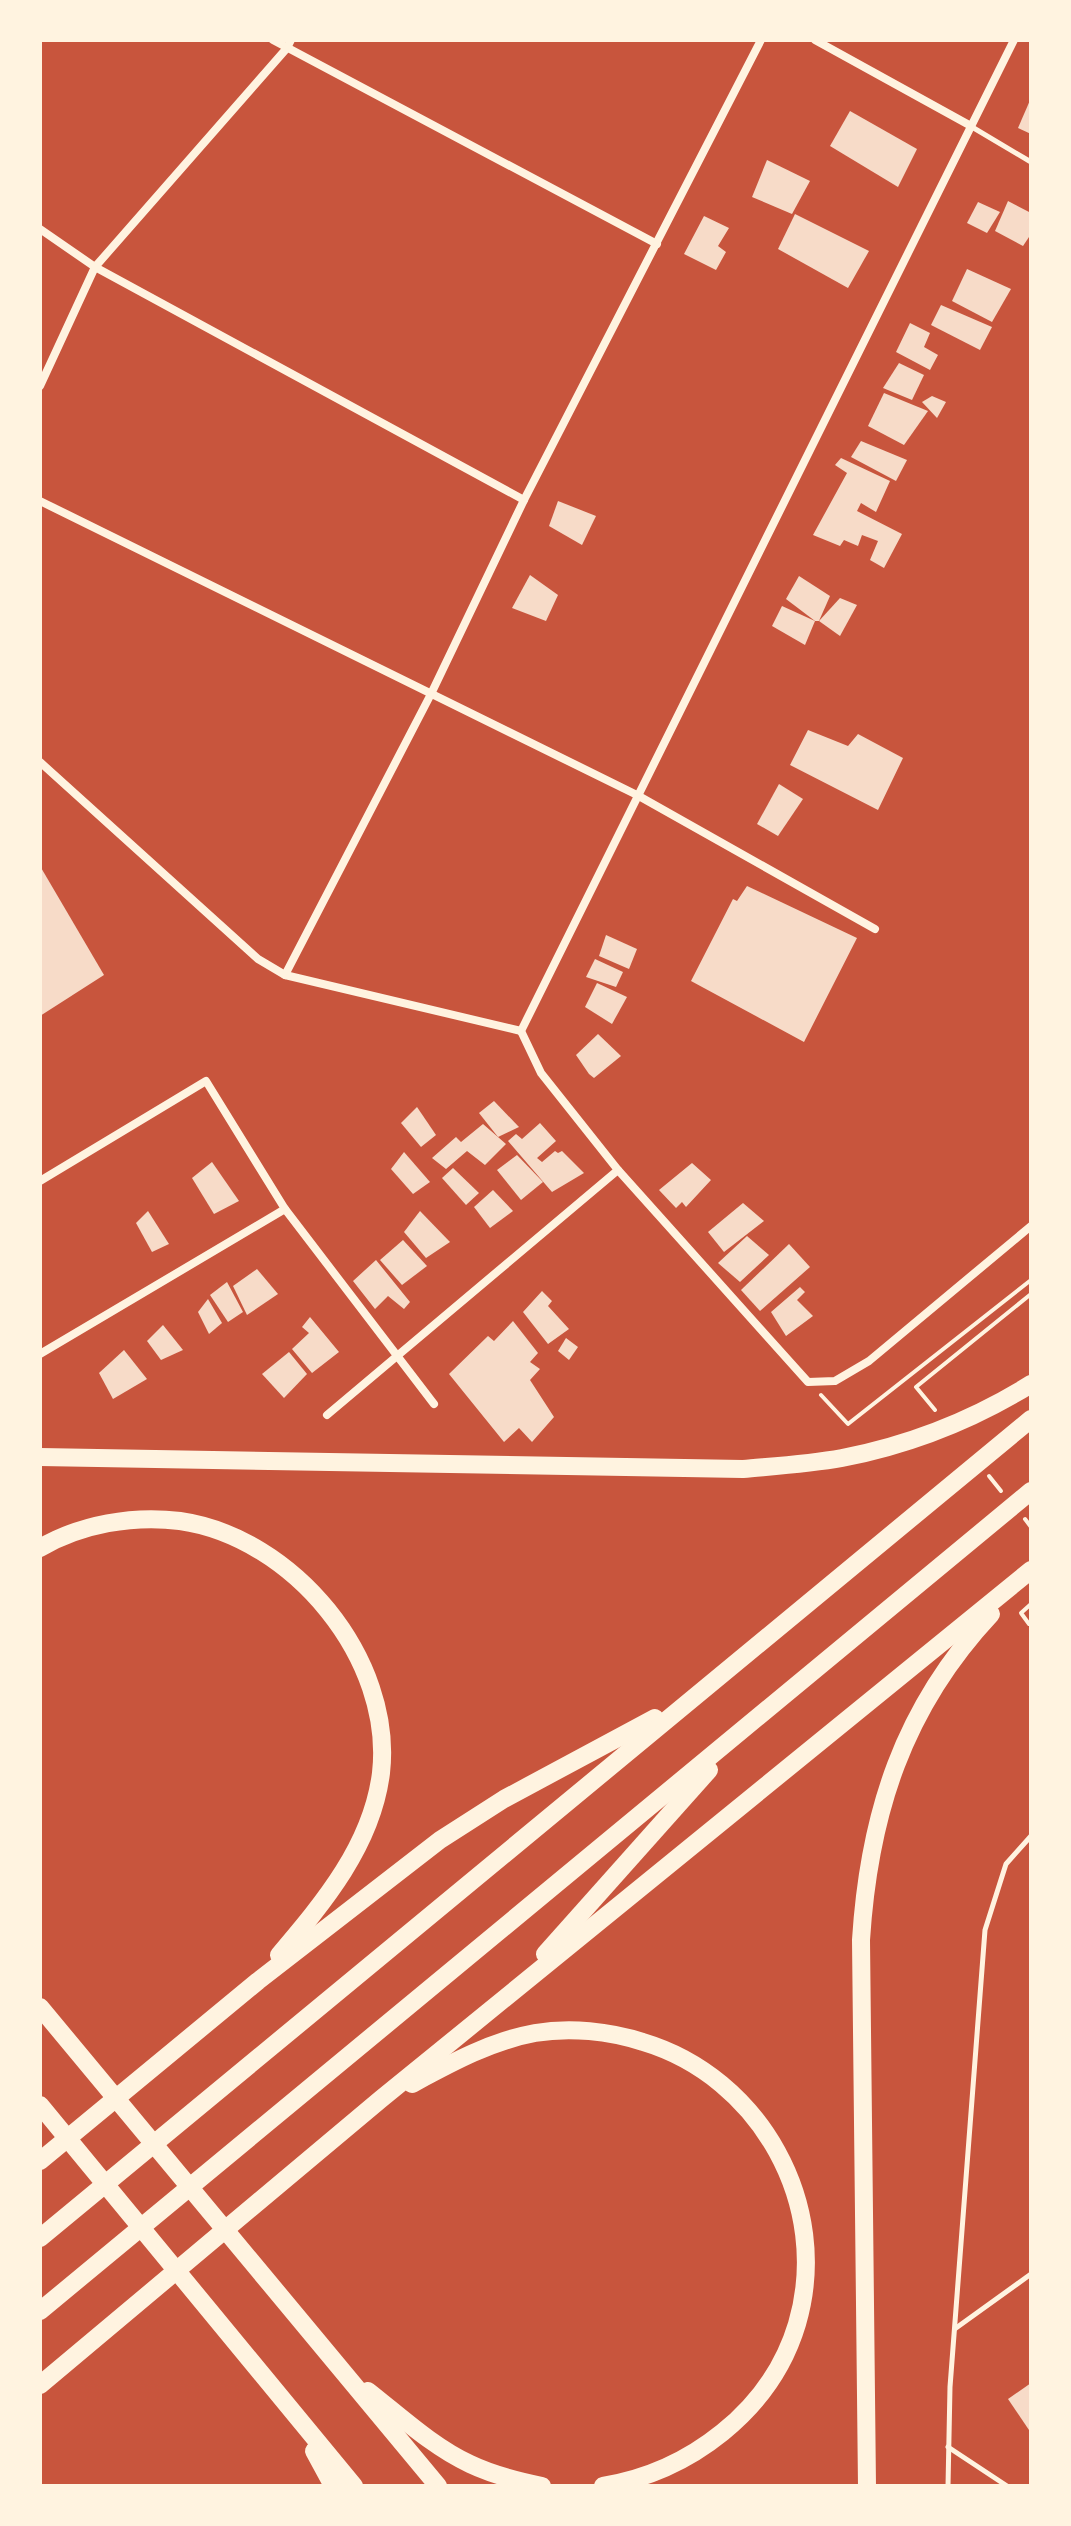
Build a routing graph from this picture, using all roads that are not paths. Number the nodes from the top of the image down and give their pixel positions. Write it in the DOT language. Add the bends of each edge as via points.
graph roads {
  1 [pos="273,40"];
  2 [pos="761,40"];
  3 [pos="815,40"];
  4 [pos="1014,40"];
  5 [pos="289,44"];
  6 [pos="971,126"];
  7 [pos="1031,162"];
  8 [pos="40,229"];
  9 [pos="657,244"];
  10 [pos="95,267"];
  11 [pos="40,386"];
  12 [pos="524,500"];
  13 [pos="40,501"];
  14 [pos="431,694"];
  15 [pos="40,762"];
  16 [pos="637,795"];
  17 [pos="875,929"];
  18 [pos="285,975"];
  19 [pos="521,1031"];
  20 [pos="618,1170"];
  21 [pos="40,1181"];
  22 [pos="285,1209"];
  23 [pos="1031,1226"];
  24 [pos="41,1352"];
  25 [pos="397,1354"];
  26 [pos="1031,1384"];
  27 [pos="434,1404"];
  28 [pos="327,1415"];
  29 [pos="1031,1419"];
  30 [pos="40,1457"];
  31 [pos="1031,1491"];
  32 [pos="40,1548"];
  33 [pos="1031,1571"];
  34 [pos="700,1693"];
  35 [pos="755,1720"];
  36 [pos="1031,1836"];
  37 [pos="258,1981"];
  38 [pos="509,1995"];
  39 [pos="43,2011"];
  40 [pos="381,2099"];
  41 [pos="40,2105"];
  42 [pos="40,2161"];
  43 [pos="40,2238"];
  44 [pos="1031,2274"];
  45 [pos="40,2311"];
  46 [pos="955,2329"];
  47 [pos="341,2370"];
  48 [pos="40,2385"];
  49 [pos="296,2417"];
  50 [pos="948,2447"];
  51 [pos="333,2486"];
  52 [pos="354,2486"];
  53 [pos="438,2486"];
  54 [pos="542,2486"];
  55 [pos="603,2486"];
  56 [pos="867,2486"];
  57 [pos="948,2486"];
  58 [pos="1007,2486"];
  1 -- 5 [label="street"];
  2 -- 9 [label="street"];
  3 -- 6 [label="street"];
  4 -- 6 [label="street"];
  5 -- 9 [label="street"];
  5 -- 10 [label="street"];
  6 -- 7 [label="lane"];
  6 -- 16 [label="street"];
  8 -- 10 [label="street"];
  9 -- 12 [label="street"];
  10 -- 11 [label="street"];
  10 -- 12 [label="street"];
  12 -- 14 [label="street"];
  13 -- 14 [label="street"];
  14 -- 16 [label="street"];
  14 -- 18 [label="street"];
  15 -- 18 [label="street" via="258,959"];
  16 -- 17 [label="street"];
  16 -- 19 [label="street"];
  18 -- 19 [label="street"];
  19 -- 20 [label="street" via="541,1073"];
  20 -- 23 [label="street" via="808,1382 835,1381 869,1361"];
  20 -- 25 [label="street"];
  21 -- 22 [label="street" via="206,1081"];
  22 -- 24 [label="street"];
  22 -- 25 [label="street"];
  25 -- 27 [label="street"];
  25 -- 28 [label="street"];
  26 -- 30 [label="highway" via="961,1423 872,1451 743,1469"];
  29 -- 34 [label="highway"];
  31 -- 35 [label="highway"];
  32 -- 37 [label="highway" via="99,1525 144,1519 210,1529 246,1543 312,1592 362,1661 382,1737 372,1812 338,1880"];
  33 -- 38 [label="highway"];
  33 -- 56 [label="highway" via="937,1683 908,1735 873,1833 861,1940"];
  34 -- 37 [label="highway" via="472,1818"];
  34 -- 43 [label="highway"];
  35 -- 38 [label="highway"];
  35 -- 45 [label="highway"];
  36 -- 46 [label="lane" via="1006,1864 985,1930"];
  37 -- 42 [label="highway"];
  38 -- 40 [label="highway"];
  39 -- 47 [label="highway"];
  40 -- 48 [label="highway"];
  40 -- 55 [label="highway" via="507,2040 577,2030 622,2035 699,2065 761,2123 783,2160 799,2207 806,2252 797,2325 781,2362 750,2405 706,2447 667,2469"];
  41 -- 49 [label="highway"];
  44 -- 46 [label="lane"];
  46 -- 50 [label="lane"];
  47 -- 53 [label="highway"];
  47 -- 54 [label="highway" via="468,2463"];
  49 -- 51 [label="highway"];
  49 -- 52 [label="highway"];
  50 -- 57 [label="lane"];
  50 -- 58 [label="lane"];
}
